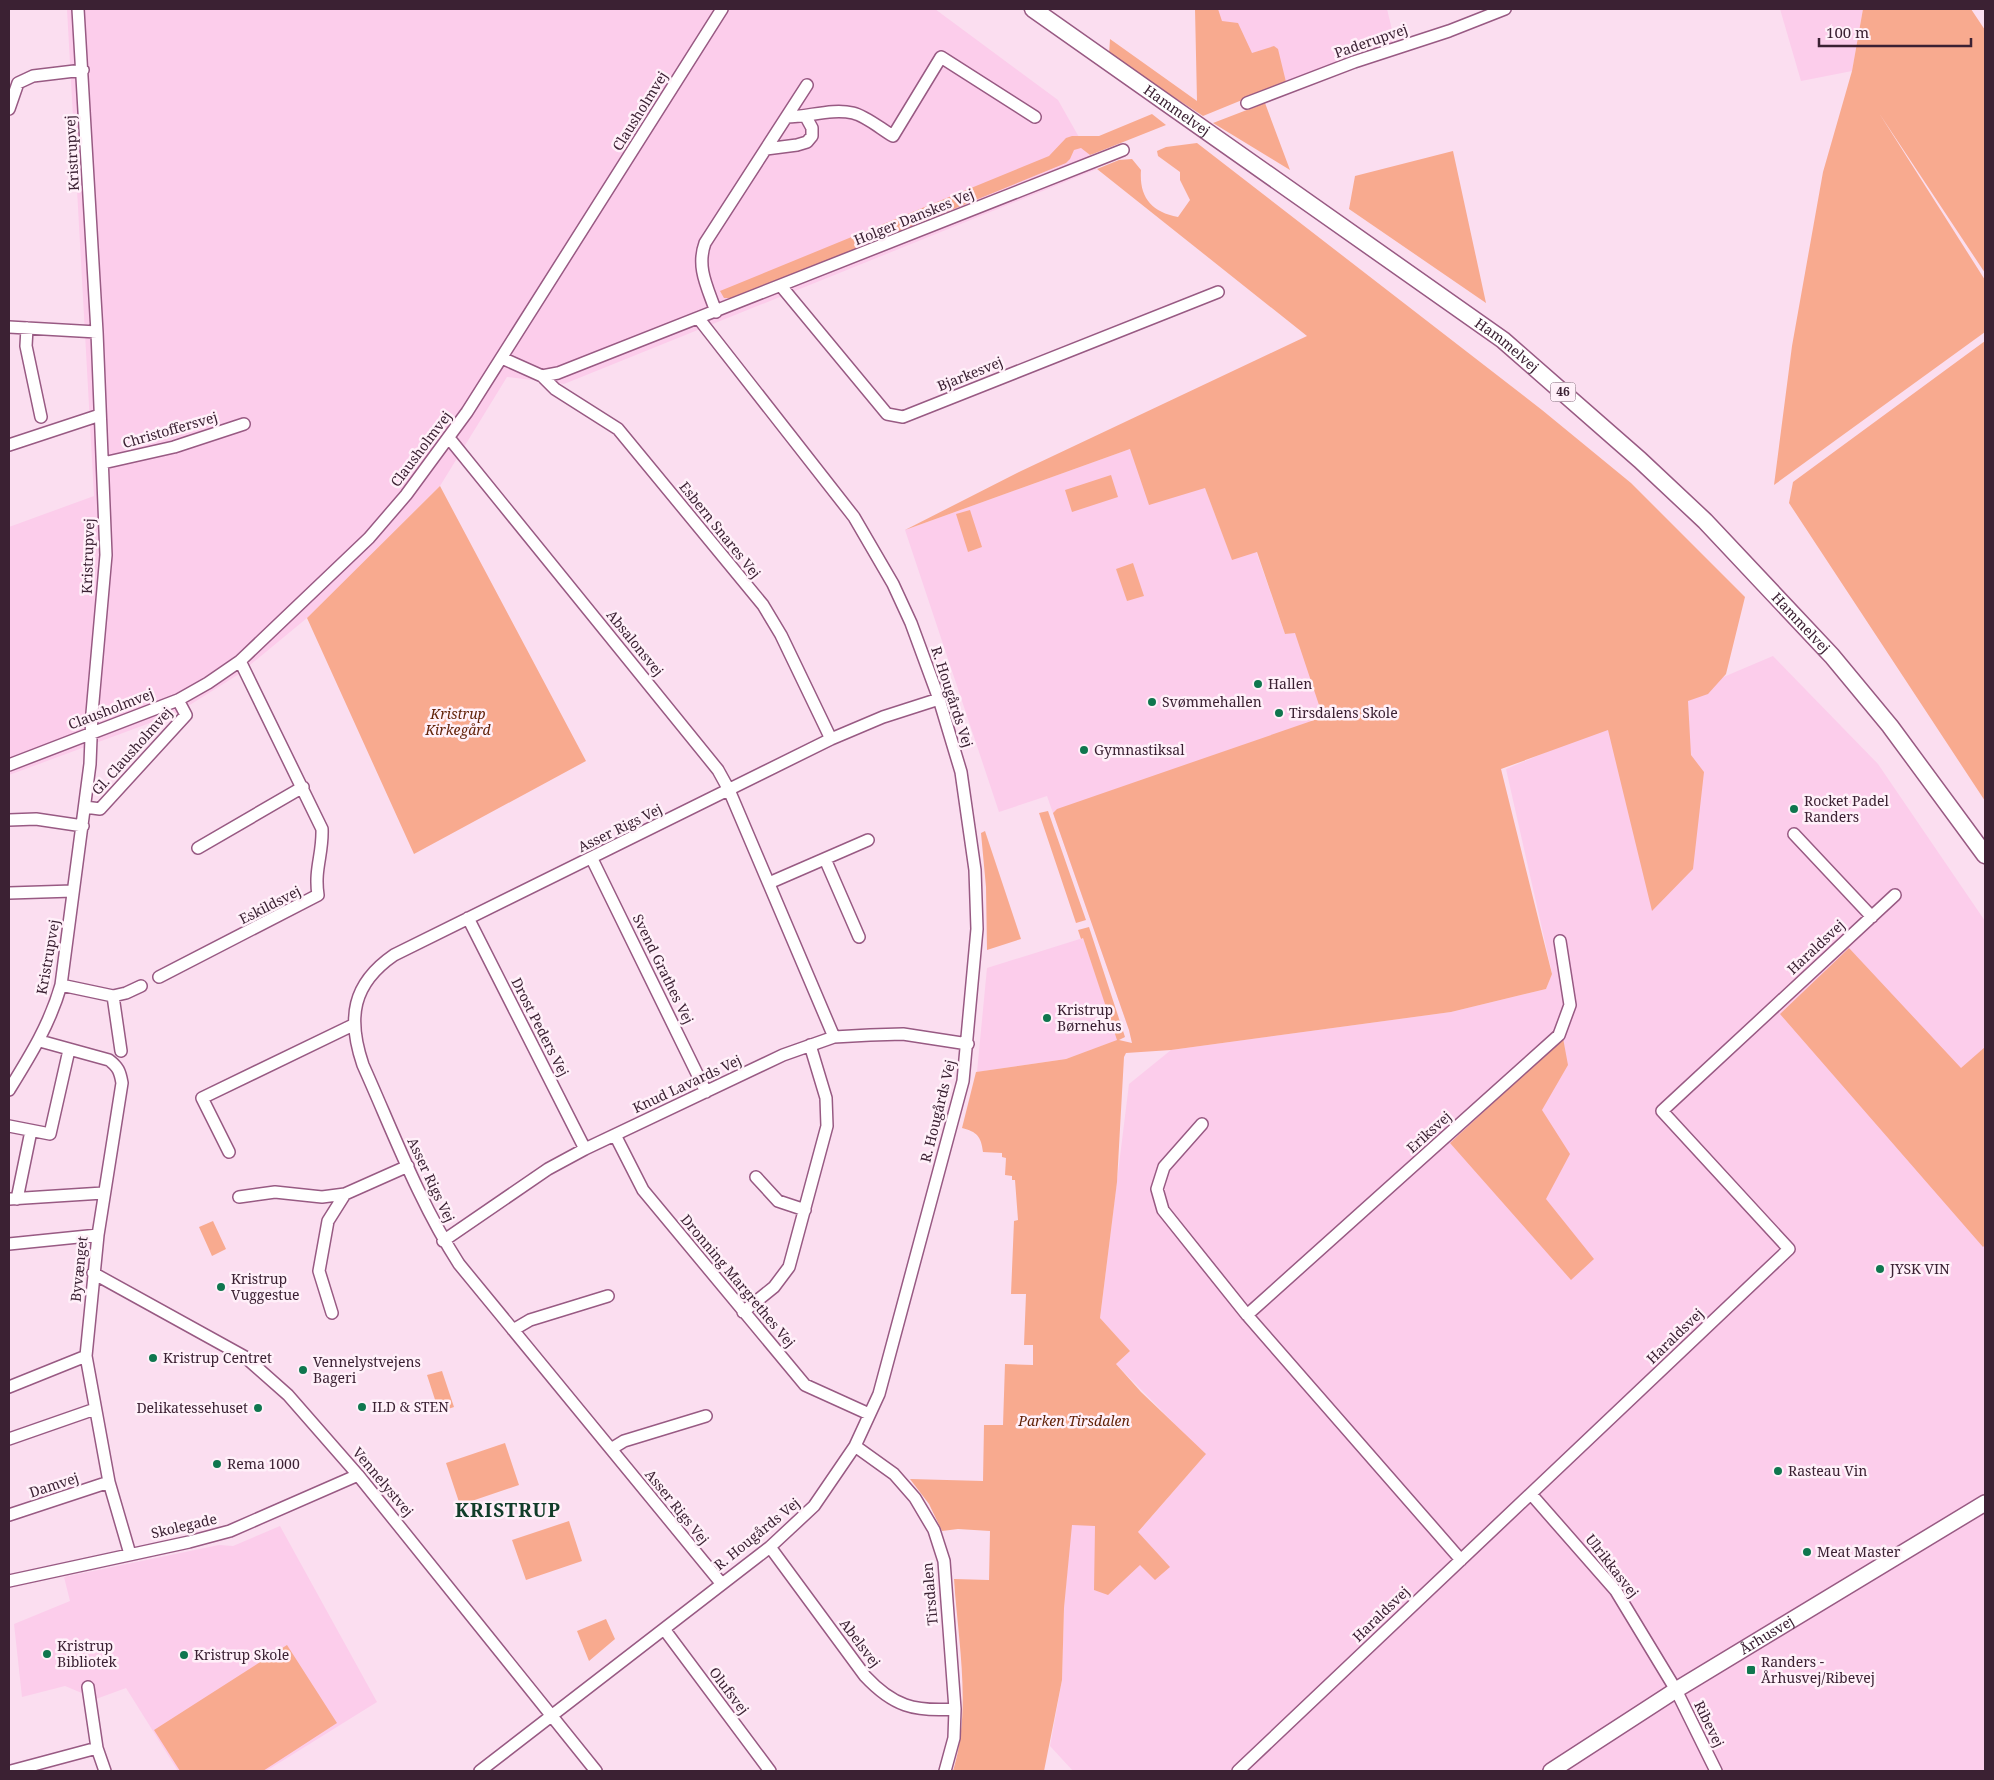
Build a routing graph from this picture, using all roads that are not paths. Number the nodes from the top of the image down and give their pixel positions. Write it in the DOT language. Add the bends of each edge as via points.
graph roads {
  1 [pos="78,9"];
  2 [pos="722,9"];
  3 [pos="1033,9"];
  4 [pos="1505,9"];
  5 [pos="83,70"];
  6 [pos="807,85"];
  7 [pos="1247,103"];
  8 [pos="9,108"];
  9 [pos="787,117"];
  10 [pos="806,117"];
  11 [pos="1035,117"];
  12 [pos="766,149"];
  13 [pos="1123,150"];
  14 [pos="781,286"];
  15 [pos="1218,292"];
  16 [pos="716,312"];
  17 [pos="699,319"];
  18 [pos="9,327"];
  19 [pos="27,328"];
  20 [pos="97,332"];
  21 [pos="502,358"];
  22 [pos="542,376"];
  23 [pos="100,415"];
  24 [pos="41,417"];
  25 [pos="244,424"];
  26 [pos="450,438"];
  27 [pos="9,446"];
  28 [pos="103,463"];
  29 [pos="240,661"];
  30 [pos="939,699"];
  31 [pos="178,700"];
  32 [pos="91,733"];
  33 [pos="831,739"];
  34 [pos="9,765"];
  35 [pos="302,787"];
  36 [pos="729,790"];
  37 [pos="85,807"];
  38 [pos="9,820"];
  39 [pos="83,826"];
  40 [pos="1794,834"];
  41 [pos="868,840"];
  42 [pos="198,848"];
  43 [pos="1985,855"];
  44 [pos="592,859"];
  45 [pos="825,859"];
  46 [pos="769,884"];
  47 [pos="73,891"];
  48 [pos="9,893"];
  49 [pos="1895,895"];
  50 [pos="1872,916"];
  51 [pos="468,918"];
  52 [pos="859,937"];
  53 [pos="1560,941"];
  54 [pos="159,977"];
  55 [pos="61,985"];
  56 [pos="141,986"];
  57 [pos="113,996"];
  58 [pos="354,1025"];
  59 [pos="834,1038"];
  60 [pos="40,1041"];
  61 [pos="968,1044"];
  62 [pos="810,1045"];
  63 [pos="69,1050"];
  64 [pos="121,1051"];
  65 [pos="9,1090"];
  66 [pos="706,1092"];
  67 [pos="1202,1124"];
  68 [pos="9,1126"];
  69 [pos="31,1131"];
  70 [pos="615,1134"];
  71 [pos="585,1148"];
  72 [pos="229,1152"];
  73 [pos="408,1166"];
  74 [pos="756,1177"];
  75 [pos="104,1193"];
  76 [pos="345,1194"];
  77 [pos="239,1197"];
  78 [pos="13,1199"];
  79 [pos="805,1210"];
  80 [pos="98,1235"];
  81 [pos="443,1241"];
  82 [pos="9,1244"];
  83 [pos="93,1273"];
  84 [pos="608,1296"];
  85 [pos="743,1312"];
  86 [pos="332,1314"];
  87 [pos="1247,1315"];
  88 [pos="513,1330"];
  89 [pos="86,1356"];
  90 [pos="9,1387"];
  91 [pos="95,1409"];
  92 [pos="869,1414"];
  93 [pos="706,1416"];
  94 [pos="9,1440"];
  95 [pos="855,1446"];
  96 [pos="611,1449"];
  97 [pos="358,1475"];
  98 [pos="109,1482"];
  99 [pos="1531,1494"];
  100 [pos="1985,1503"];
  101 [pos="9,1515"];
  102 [pos="770,1547"];
  103 [pos="130,1554"];
  104 [pos="1461,1560"];
  105 [pos="9,1581"];
  106 [pos="721,1583"];
  107 [pos="664,1628"];
  108 [pos="88,1687"];
  109 [pos="1676,1690"];
  110 [pos="955,1709"];
  111 [pos="553,1715"];
  112 [pos="96,1748"];
  113 [pos="11,1771"];
  114 [pos="105,1771"];
  115 [pos="480,1771"];
  116 [pos="596,1771"];
  117 [pos="770,1771"];
  118 [pos="945,1771"];
  119 [pos="1238,1771"];
  120 [pos="1550,1771"];
  121 [pos="1716,1771"];
  1 -- 5 [label="street, Kristrupvej"];
  2 -- 21 [label="street, Clausholmvej"];
  3 -- 43 [label="highway, Hammelvej / 46" via="1503,340 1640,460 1711,528 1832,656 1890,726"];
  4 -- 7 [label="street, Paderupvej"];
  5 -- 8 [label="street" via="33,76 18,83"];
  5 -- 20 [label="street, Kristrupvej"];
  6 -- 9 [label="street"];
  9 -- 10 [label="street"];
  9 -- 12 [label="street"];
  10 -- 11 [label="street" via="837,111 854,113 893,136 941,57"];
  10 -- 12 [label="street" via="812,128 812,136 807,142"];
  12 -- 16 [label="street" via="705,243 700,257"];
  13 -- 14 [label="street, Holger Danskes Vej"];
  14 -- 15 [label="street, Bjarkesvej" via="887,414 903,417"];
  14 -- 16 [label="street, Holger Danskes Vej"];
  16 -- 17 [label="street, Holger Danskes Vej"];
  17 -- 22 [label="street, Holger Danskes Vej" via="558,373"];
  17 -- 30 [label="street, R. Hougårds Vej" via="854,517 911,622"];
  18 -- 19 [label="street"];
  19 -- 20 [label="street"];
  19 -- 24 [label="street" via="26,346"];
  20 -- 23 [label="street, Kristrupvej"];
  21 -- 22 [label="street"];
  21 -- 26 [label="street, Clausholmvej"];
  22 -- 33 [label="street, Esbern Snares Vej" via="555,390 618,428 763,605"];
  23 -- 27 [label="street"];
  23 -- 28 [label="street, Kristrupvej"];
  25 -- 28 [label="street, Christoffersvej" via="174,447"];
  26 -- 29 [label="street, Clausholmvej" via="369,538"];
  26 -- 36 [label="street, Absalonsvej" via="718,770"];
  28 -- 32 [label="street, Kristrupvej" via="106,555"];
  29 -- 31 [label="street, Clausholmvej"];
  29 -- 35 [label="street, Eskildsvej"];
  30 -- 33 [label="street, Asser Rigs Vej" via="883,717"];
  30 -- 61 [label="street, R. Hougårds Vej" via="961,772 975,870 977,929"];
  31 -- 32 [label="street, Clausholmvej"];
  31 -- 37 [label="street, Gl. Clausholmvej" via="186,715 100,809"];
  32 -- 34 [label="street, Clausholmvej"];
  32 -- 37 [label="street, Kristrupvej"];
  33 -- 36 [label="street, Asser Rigs Vej"];
  35 -- 42 [label="street"];
  35 -- 54 [label="street, Eskildsvej" via="322,829 323,847 315,878 318,896"];
  36 -- 44 [label="street, Asser Rigs Vej"];
  36 -- 46 [label="street, Absalonsvej"];
  37 -- 39 [label="street, Kristrupvej"];
  38 -- 39 [label="street" via="36,818"];
  39 -- 47 [label="street, Kristrupvej"];
  40 -- 50 [label="street"];
  41 -- 45 [label="street"];
  44 -- 51 [label="street, Asser Rigs Vej"];
  44 -- 66 [label="street, Svend Grathes Vej"];
  45 -- 46 [label="street"];
  45 -- 52 [label="street"];
  46 -- 59 [label="street, Absalonsvej"];
  47 -- 48 [label="street"];
  47 -- 55 [label="street, Kristrupvej"];
  49 -- 50 [label="street, Haraldsvej"];
  50 -- 99 [label="street, Haraldsvej" via="1662,1111 1789,1249"];
  51 -- 58 [label="street, Asser Rigs Vej" via="394,955 379,966 360,992"];
  51 -- 71 [label="street, Drost Peders Vej"];
  53 -- 87 [label="street, Eriksvej" via="1570,1005 1559,1035"];
  55 -- 57 [label="street"];
  55 -- 60 [label="street, Kristrupvej" via="54,1011"];
  56 -- 57 [label="street"];
  57 -- 64 [label="street"];
  58 -- 72 [label="street" via="202,1098"];
  58 -- 73 [label="street, Asser Rigs Vej" via="356,1046"];
  59 -- 61 [label="street, Knud Lavards Vej" via="903,1034"];
  59 -- 62 [label="street, Knud Lavards Vej"];
  60 -- 63 [label="street, Byvænget"];
  60 -- 65 [label="street, Kristrupvej"];
  61 -- 92 [label="street, R. Hougårds Vej" via="963,1081 879,1394"];
  62 -- 66 [label="street, Knud Lavards Vej"];
  62 -- 79 [label="street" via="826,1098 827,1126"];
  63 -- 69 [label="street" via="50,1134"];
  63 -- 75 [label="street, Byvænget" via="109,1060 120,1073 122,1083"];
  66 -- 70 [label="street, Knud Lavards Vej"];
  67 -- 87 [label="street" via="1164,1167 1157,1189 1163,1210"];
  68 -- 69 [label="street"];
  69 -- 78 [label="street"];
  70 -- 71 [label="street, Knud Lavards Vej"];
  70 -- 85 [label="street, Dronning Margrethes Vej" via="643,1190"];
  71 -- 81 [label="street, Knud Lavards Vej"];
  73 -- 76 [label="street"];
  73 -- 81 [label="street, Asser Rigs Vej"];
  74 -- 79 [label="street" via="778,1201"];
  75 -- 78 [label="street"];
  75 -- 80 [label="street, Byvænget"];
  76 -- 77 [label="street" via="322,1198 275,1192"];
  76 -- 86 [label="street" via="328,1221 319,1270"];
  79 -- 85 [label="street" via="789,1266 774,1287"];
  80 -- 82 [label="street"];
  80 -- 83 [label="street, Byvænget"];
  81 -- 88 [label="street, Asser Rigs Vej"];
  83 -- 89 [label="street, Byvænget"];
  83 -- 97 [label="street, Vennelystvej" via="245,1357 288,1395"];
  84 -- 88 [label="street" via="530,1320"];
  85 -- 92 [label="street, Dronning Margrethes Vej" via="805,1385"];
  87 -- 104 [label="street"];
  88 -- 96 [label="street, Asser Rigs Vej"];
  89 -- 90 [label="street"];
  89 -- 91 [label="street, Byvænget"];
  91 -- 94 [label="street"];
  91 -- 98 [label="street, Byvænget"];
  92 -- 95 [label="street, R. Hougårds Vej"];
  93 -- 96 [label="street" via="624,1441"];
  95 -- 102 [label="street, R. Hougårds Vej" via="814,1506"];
  95 -- 110 [label="street, Tirsdalen" via="894,1474 915,1498 934,1530 944,1560"];
  96 -- 106 [label="street, Asser Rigs Vej"];
  97 -- 103 [label="street, Skolegade" via="230,1531"];
  97 -- 111 [label="street, Vennelystvej"];
  98 -- 101 [label="street, Damvej"];
  98 -- 103 [label="street, Byvænget"];
  99 -- 104 [label="street, Haraldsvej"];
  99 -- 109 [label="street, Ulrikkasvej" via="1616,1591"];
  100 -- 109 [label="main road, Århusvej"];
  102 -- 106 [label="street, R. Hougårds Vej"];
  102 -- 110 [label="street, Abelsvej" via="880,1692 912,1708 930,1711"];
  103 -- 105 [label="street, Skolegade"];
  104 -- 119 [label="street, Haraldsvej"];
  106 -- 107 [label="street, R. Hougårds Vej"];
  107 -- 111 [label="street, R. Hougårds Vej"];
  107 -- 117 [label="street, Olufsvej"];
  108 -- 112 [label="street"];
  109 -- 120 [label="main road, Århusvej"];
  109 -- 121 [label="street, Ribevej"];
  110 -- 118 [label="street, Tirsdalen" via="954,1738"];
  111 -- 115 [label="street, R. Hougårds Vej"];
  111 -- 116 [label="street, Vennelystvej"];
  112 -- 113 [label="street"];
  112 -- 114 [label="street"];
}
